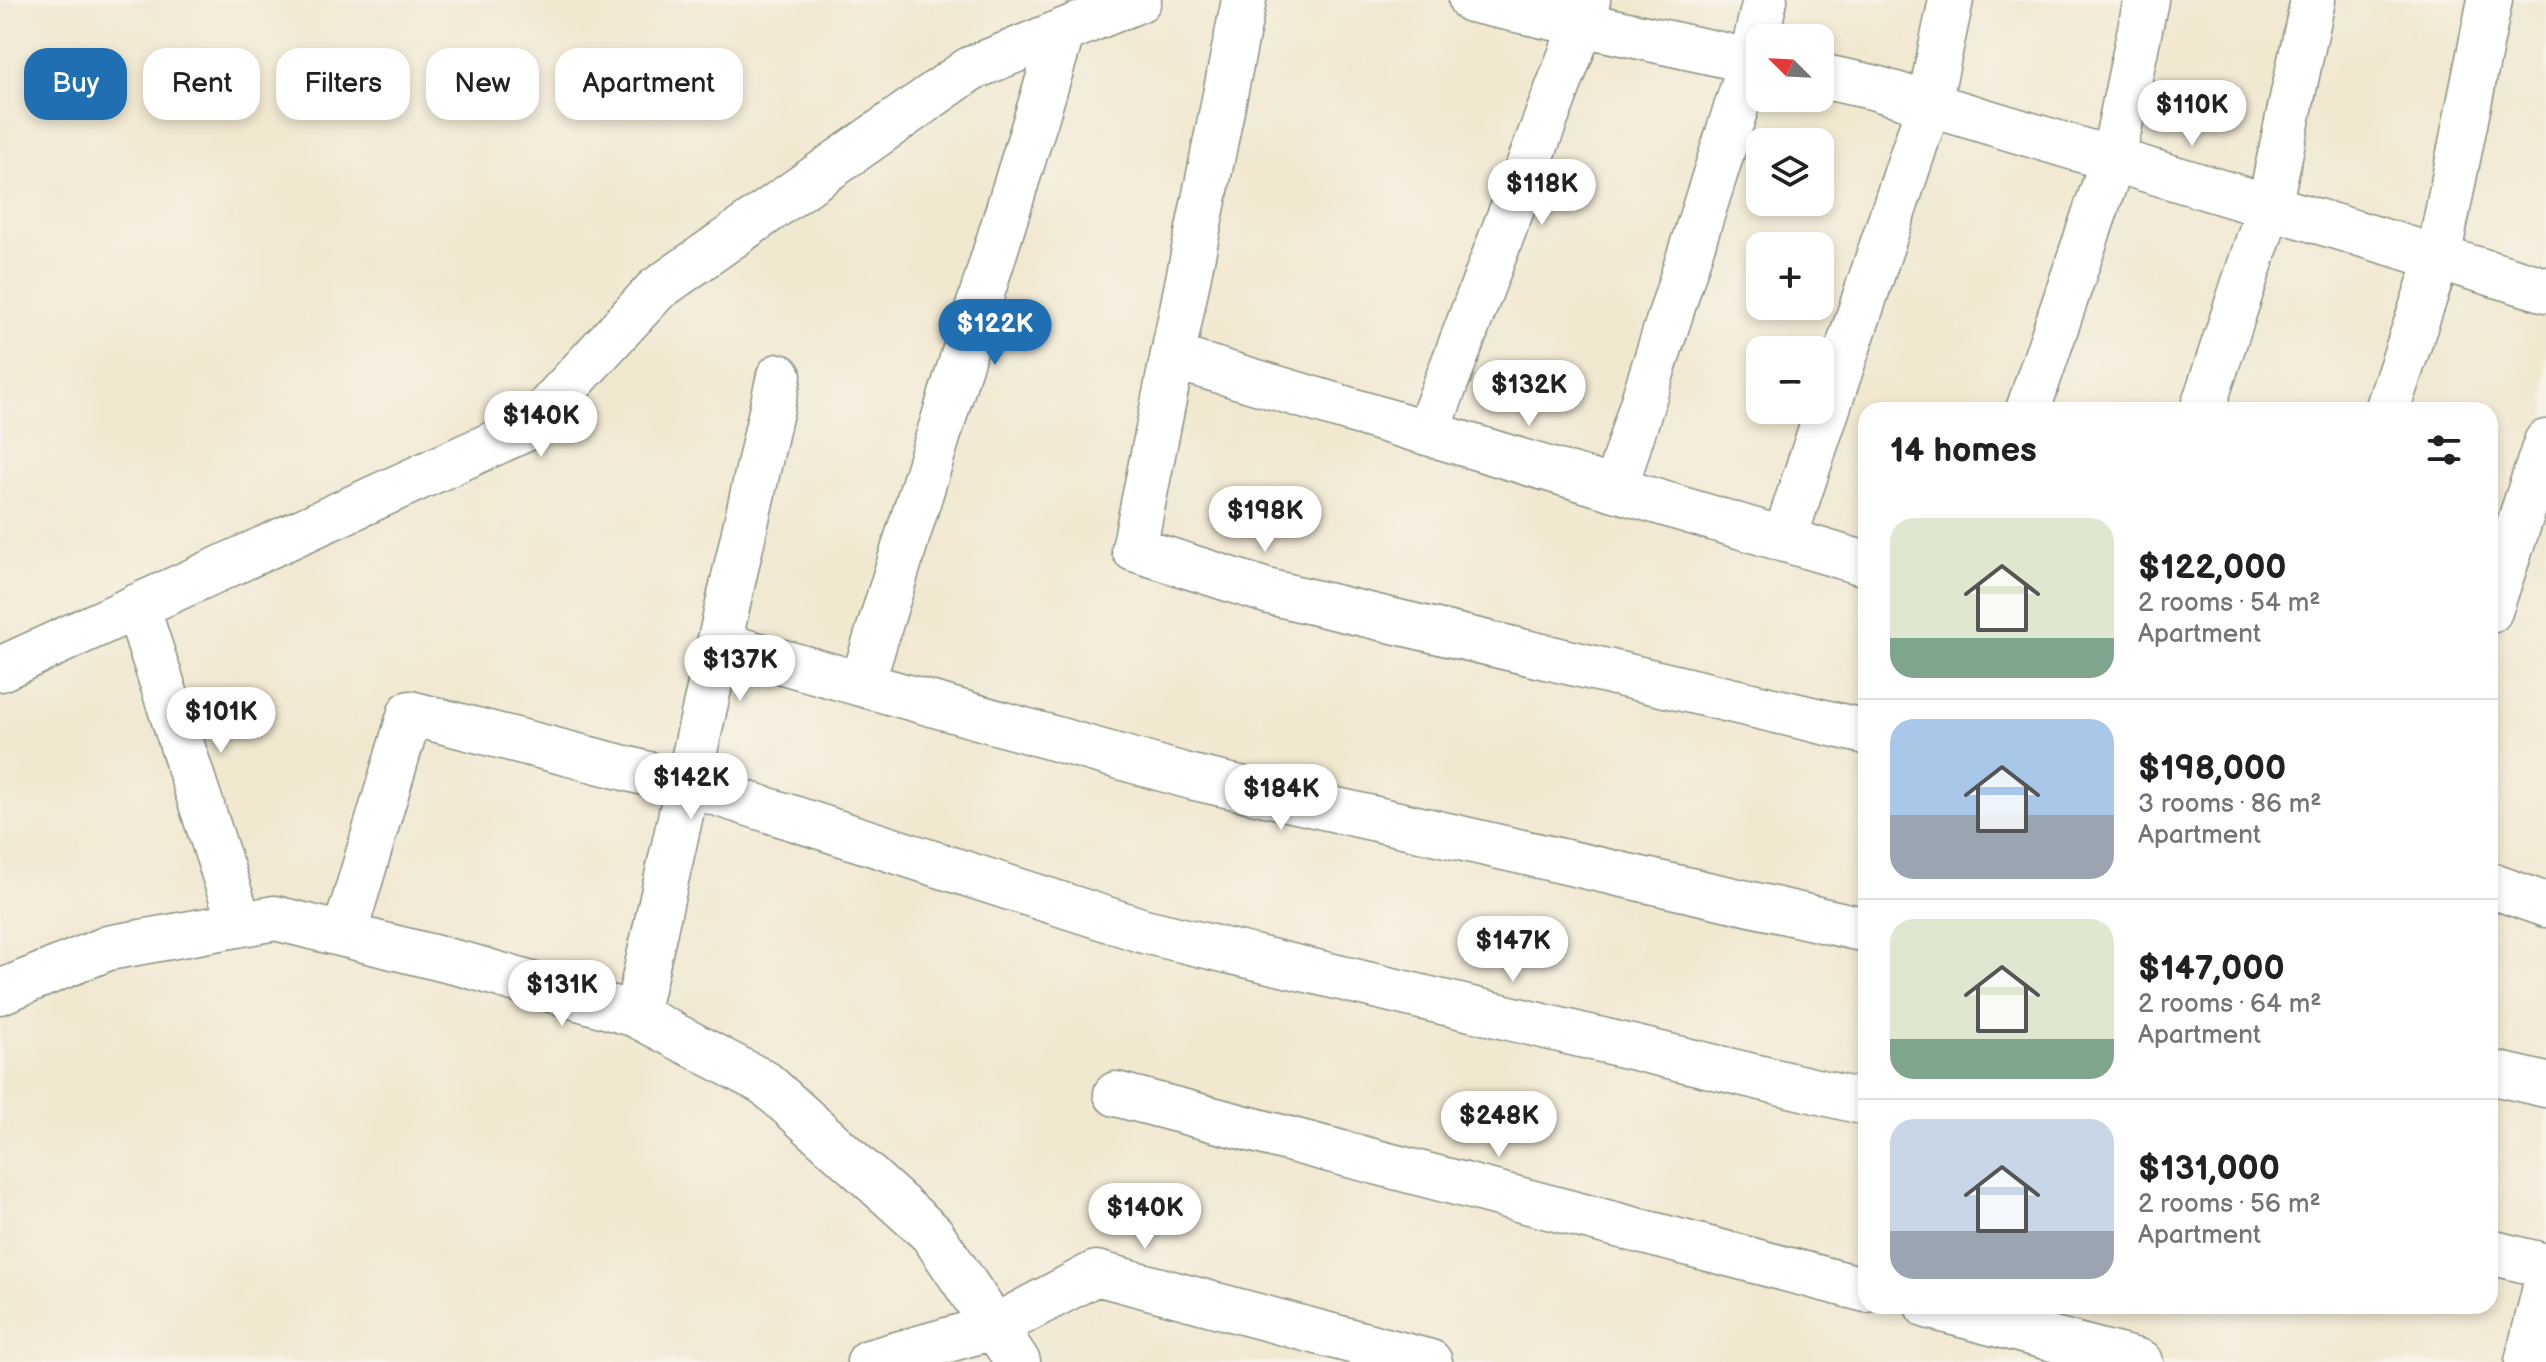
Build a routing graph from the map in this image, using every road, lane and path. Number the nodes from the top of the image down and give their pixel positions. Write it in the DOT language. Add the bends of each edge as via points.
graph roads {
  1 [pos="1139,0"];
  2 [pos="1244,0"];
  3 [pos="1471,0"];
  4 [pos="1765,0"];
  5 [pos="1951,0"];
  6 [pos="2146,0"];
  7 [pos="2313,0"];
  8 [pos="2490,0"];
  9 [pos="1585,12"];
  10 [pos="1761,24"];
  11 [pos="1063,31"];
  12 [pos="1746,59"];
  13 [pos="1834,79"];
  14 [pos="1746,89"];
  15 [pos="1929,104"];
  16 [pos="2113,159"];
  17 [pos="2269,207"];
  18 [pos="2438,258"];
  19 [pos="2546,290"];
  20 [pos="1173,357"];
  21 [pos="779,376"];
  22 [pos="2031,402"];
  23 [pos="2205,402"];
  24 [pos="2390,402"];
  25 [pos="1427,433"];
  26 [pos="2546,442"];
  27 [pos="1615,489"];
  28 [pos="1784,540"];
  29 [pos="1858,562"];
  30 [pos="2498,587"];
  31 [pos="137,606"];
  32 [pos="719,644"];
  33 [pos="0,669"];
  34 [pos="862,684"];
  35 [pos="1858,730"];
  36 [pos="687,784"];
  37 [pos="2498,888"];
  38 [pos="2546,905"];
  39 [pos="240,924"];
  40 [pos="1858,928"];
  41 [pos="344,935"];
  42 [pos="0,992"];
  43 [pos="636,1015"];
  44 [pos="2498,1074"];
  45 [pos="2546,1085"];
  46 [pos="1116,1094"];
  47 [pos="1858,1101"];
  48 [pos="2498,1254"];
  49 [pos="2546,1266"];
  50 [pos="2546,1283"];
  51 [pos="1858,1288"];
  52 [pos="1958,1314"];
  53 [pos="1006,1345"];
  54 [pos="869,1362"];
  55 [pos="1430,1362"];
  56 [pos="2141,1362"];
  57 [pos="2527,1362"];
  1 -- 11 [label="street"];
  2 -- 20 [label="street"];
  3 -- 9 [label="street"];
  4 -- 10 [label="street"];
  5 -- 15 [label="street"];
  6 -- 16 [label="street"];
  7 -- 17 [label="street"];
  8 -- 18 [label="street"];
  9 -- 12 [label="street"];
  9 -- 25 [label="street"];
  11 -- 31 [label="street" via="970,69 656,290 530,427"];
  11 -- 34 [label="street"];
  13 -- 15 [label="street"];
  14 -- 27 [label="street"];
  15 -- 16 [label="street"];
  15 -- 28 [label="street"];
  16 -- 17 [label="street"];
  16 -- 22 [label="street"];
  17 -- 18 [label="street"];
  17 -- 23 [label="street"];
  18 -- 19 [label="street"];
  18 -- 24 [label="street"];
  20 -- 25 [label="street"];
  20 -- 35 [label="street" via="1134,549 1270,592"];
  21 -- 32 [label="street"];
  25 -- 27 [label="street"];
  26 -- 30 [label="street"];
  27 -- 28 [label="street"];
  28 -- 29 [label="street"];
  31 -- 33 [label="street"];
  31 -- 39 [label="street"];
  32 -- 34 [label="street"];
  32 -- 36 [label="street"];
  34 -- 40 [label="street" via="1191,777"];
  36 -- 41 [label="street" via="410,713"];
  36 -- 43 [label="street"];
  36 -- 47 [label="street" via="1144,931"];
  37 -- 38 [label="street"];
  39 -- 41 [label="street" via="275,918"];
  39 -- 42 [label="street" via="108,948"];
  41 -- 43 [label="street"];
  43 -- 53 [label="street" via="765,1083 932,1234"];
  44 -- 45 [label="street"];
  46 -- 51 [label="street"];
  48 -- 49 [label="street"];
  50 -- 57 [label="street"];
  52 -- 56 [label="street"];
  53 -- 54 [label="street"];
  53 -- 55 [label="street" via="1096,1273"];
}
